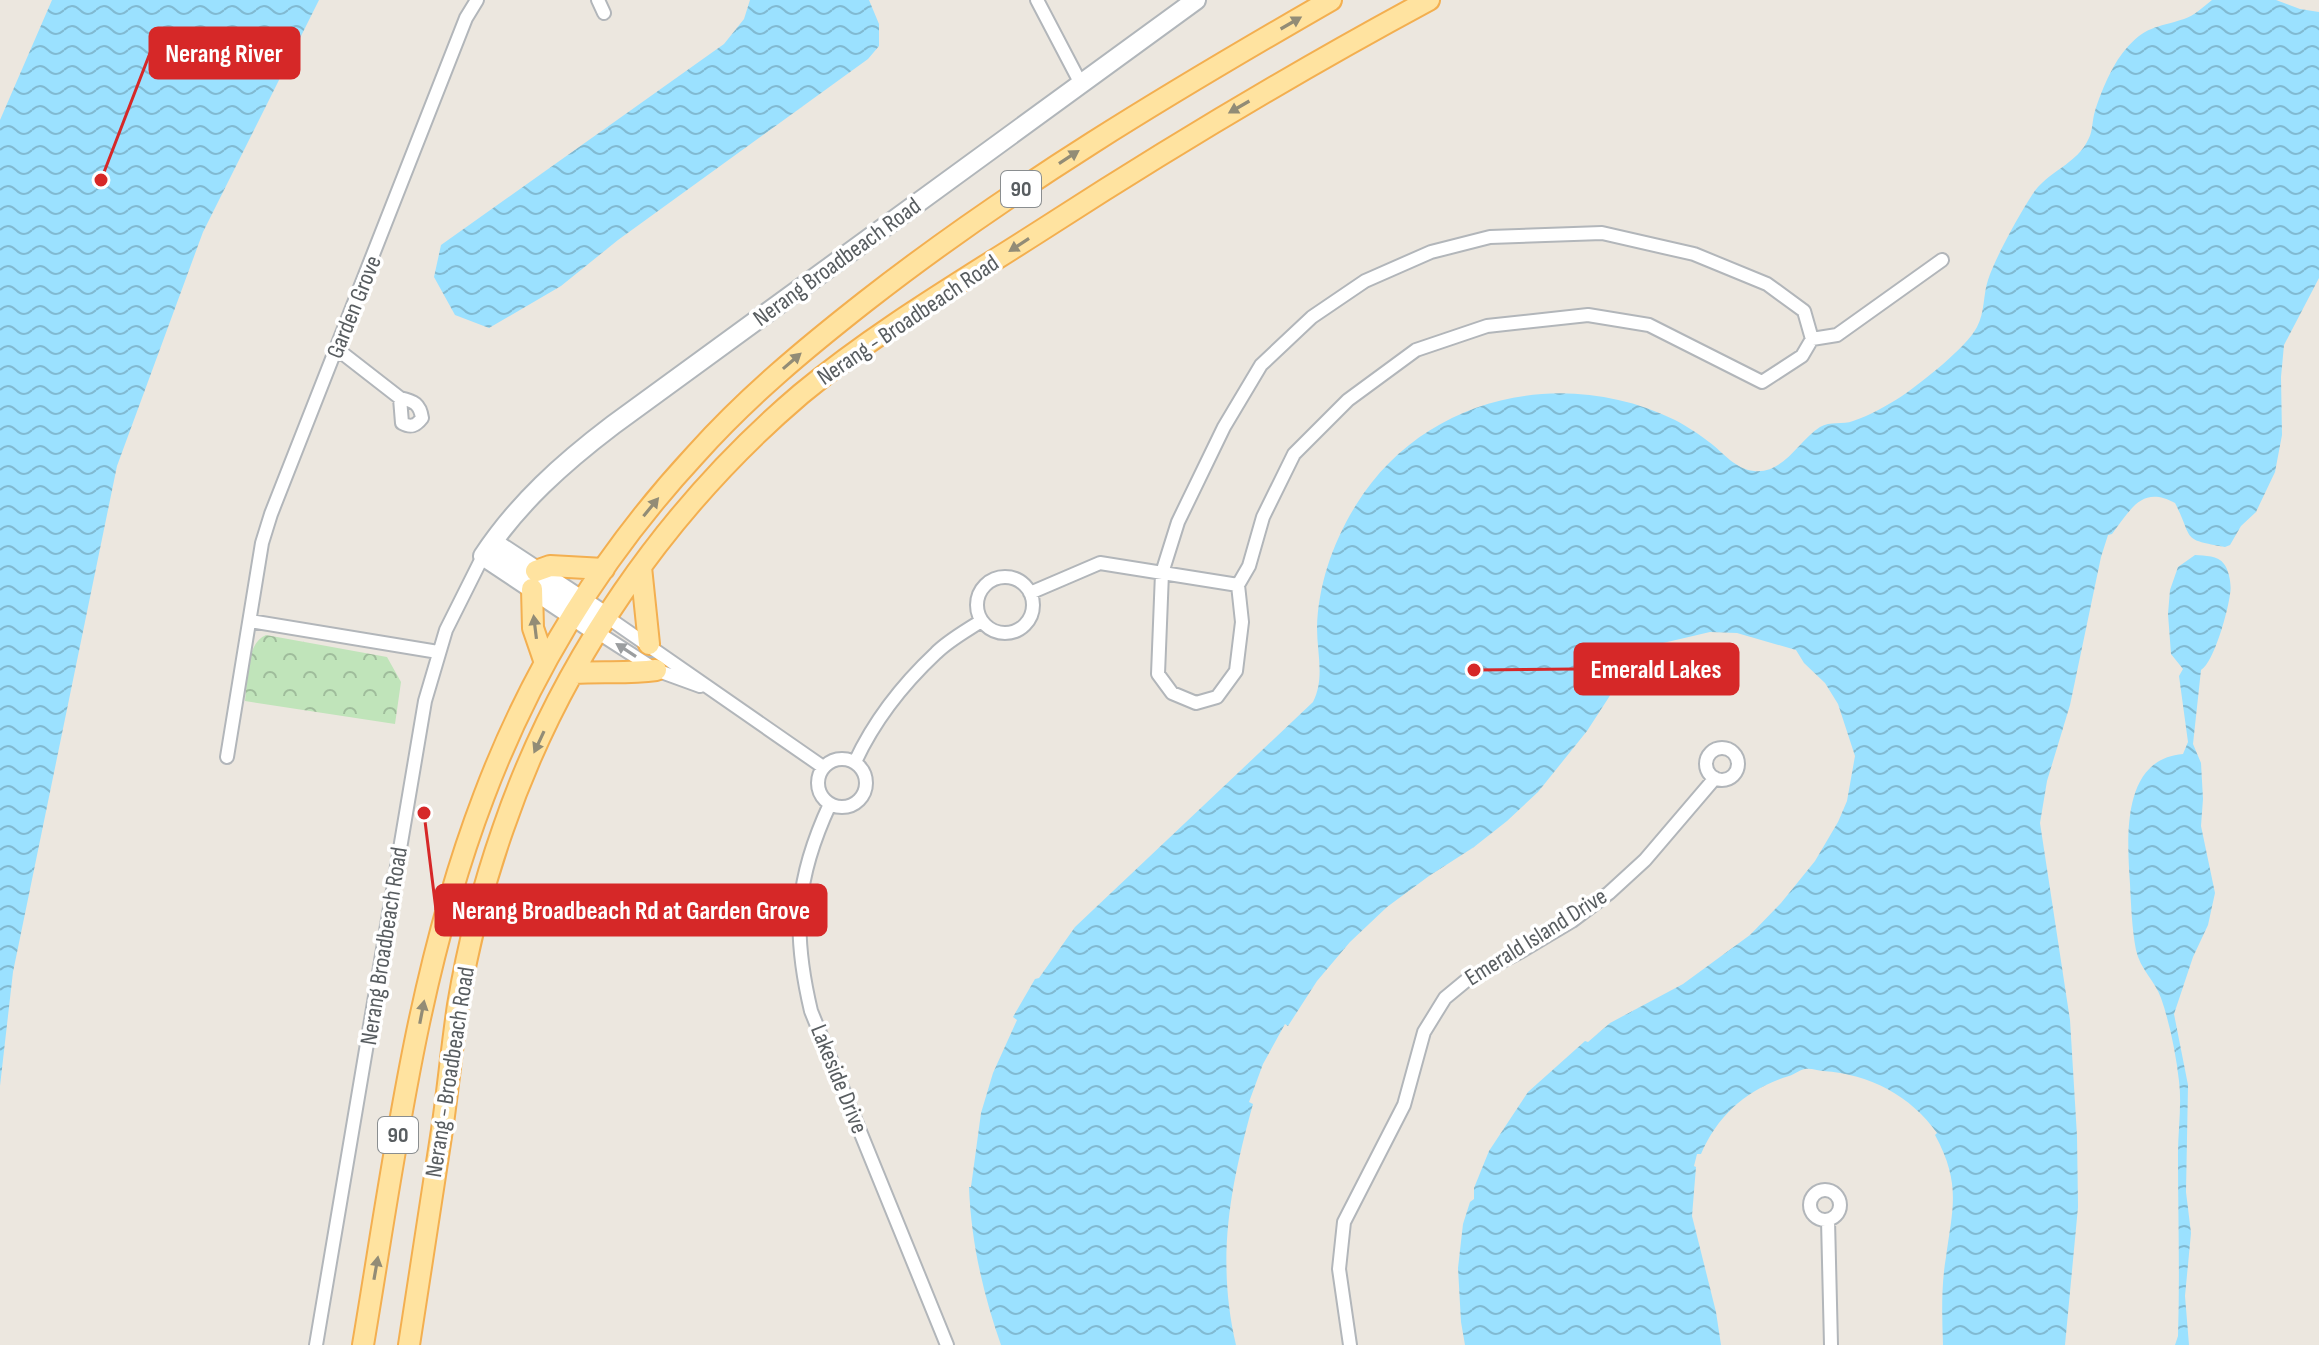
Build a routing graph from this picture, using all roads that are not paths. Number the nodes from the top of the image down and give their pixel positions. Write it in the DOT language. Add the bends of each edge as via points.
graph roads {
  1 [pos="477,0"];
  2 [pos="598,0"];
  3 [pos="1037,0"];
  4 [pos="1196,0"];
  5 [pos="1331,0"];
  6 [pos="1429,0"];
  7 [pos="604,13"];
  8 [pos="1081,84"];
  9 [pos="1942,260"];
  10 [pos="1812,339"];
  11 [pos="337,349"];
  12 [pos="400,398"];
  13 [pos="488,549"];
  14 [pos="641,567"];
  15 [pos="604,569"];
  16 [pos="1162,573"];
  17 [pos="534,580"];
  18 [pos="1238,585"];
  19 [pos="1030,593"];
  20 [pos="577,608"];
  21 [pos="250,621"];
  22 [pos="981,621"];
  23 [pos="602,625"];
  24 [pos="649,644"];
  25 [pos="438,652"];
  26 [pos="545,663"];
  27 [pos="656,670"];
  28 [pos="574,673"];
  29 [pos="706,688"];
  30 [pos="227,757"];
  31 [pos="855,762"];
  32 [pos="823,767"];
  33 [pos="1715,778"];
  34 [pos="830,804"];
  35 [pos="1828,1220"];
  36 [pos="316,1345"];
  37 [pos="363,1345"];
  38 [pos="409,1345"];
  39 [pos="947,1345"];
  40 [pos="1350,1345"];
  41 [pos="1831,1345"];
  1 -- 11 [label="street, Garden Grove"];
  2 -- 7 [label="street"];
  3 -- 8 [label="street"];
  4 -- 8 [label="street, Nerang Broadbeach Road"];
  15 -- 5 [label="main road, Nerang - Broadbeach Road / 90, one-way" via="698,451 774,377 875,294 1083,148"];
  6 -- 14 [label="main road, Nerang - Broadbeach Road / 90, one-way" via="1153,158 877,335 770,422 702,492"];
  8 -- 13 [label="street, Nerang Broadbeach Road" via="583,448 531,496"];
  9 -- 10 [label="street" via="1837,335"];
  10 -- 16 [label="street" via="1804,311 1767,284 1694,254 1602,233 1490,237 1431,252 1365,281 1312,317 1261,365 1178,522"];
  10 -- 18 [label="street" via="1802,356 1762,382 1649,325 1588,315 1487,326 1416,350 1348,400 1294,454"];
  11 -- 12 [label="street"];
  11 -- 21 [label="street, Garden Grove" via="271,514"];
  13 -- 17 [label="street"];
  13 -- 25 [label="street, Nerang Broadbeach Road"];
  14 -- 23 [label="main road, Nerang - Broadbeach Road / 90"];
  14 -- 24 [label="main road"];
  15 -- 17 [label="main road" via="550,566"];
  15 -- 20 [label="main road, Nerang - Broadbeach Road / 90"];
  16 -- 18 [label="street"];
  16 -- 18 [label="street" via="1158,674 1172,693 1196,703 1217,697 1236,671 1242,622"];
  16 -- 19 [label="street" via="1100,563"];
  17 -- 20 [label="street"];
  26 -- 17 [label="main road, one-way" via="533,628"];
  19 -- 22 [label="street" via="1031,614 1018,629 998,632"];
  19 -- 22 [label="street" via="1016,579 995,578 976,601"];
  20 -- 23 [label="street"];
  20 -- 26 [label="main road, Nerang - Broadbeach Road / 90"];
  21 -- 25 [label="street"];
  21 -- 30 [label="street, Garden Grove"];
  22 -- 31 [label="street" via="937,651 883,713"];
  23 -- 24 [label="street"];
  27 -- 23 [label="street, one-way"];
  23 -- 28 [label="main road, Nerang - Broadbeach Road / 90"];
  24 -- 29 [label="street"];
  25 -- 36 [label="street, Nerang Broadbeach Road" via="425,701"];
  37 -- 26 [label="main road, Nerang - Broadbeach Road / 90, one-way" via="403,1109 442,927 483,797"];
  27 -- 28 [label="main road"];
  27 -- 29 [label="street"];
  28 -- 38 [label="main road, Nerang - Broadbeach Road / 90, one-way" via="518,787 478,913 458,1004"];
  29 -- 32 [label="street"];
  31 -- 32 [label="street" via="838,759"];
  31 -- 34 [label="street" via="865,775 863,796 846,807"];
  32 -- 34 [label="street" via="818,786"];
  33 -- 40 [label="street, Emerald Island Drive" via="1645,860 1609,893 1445,998 1424,1032 1404,1105 1344,1222 1339,1269"];
  34 -- 39 [label="street, Lakeside Drive" via="804,876 799,959 811,1011"];
  35 -- 41 [label="street"];
}
